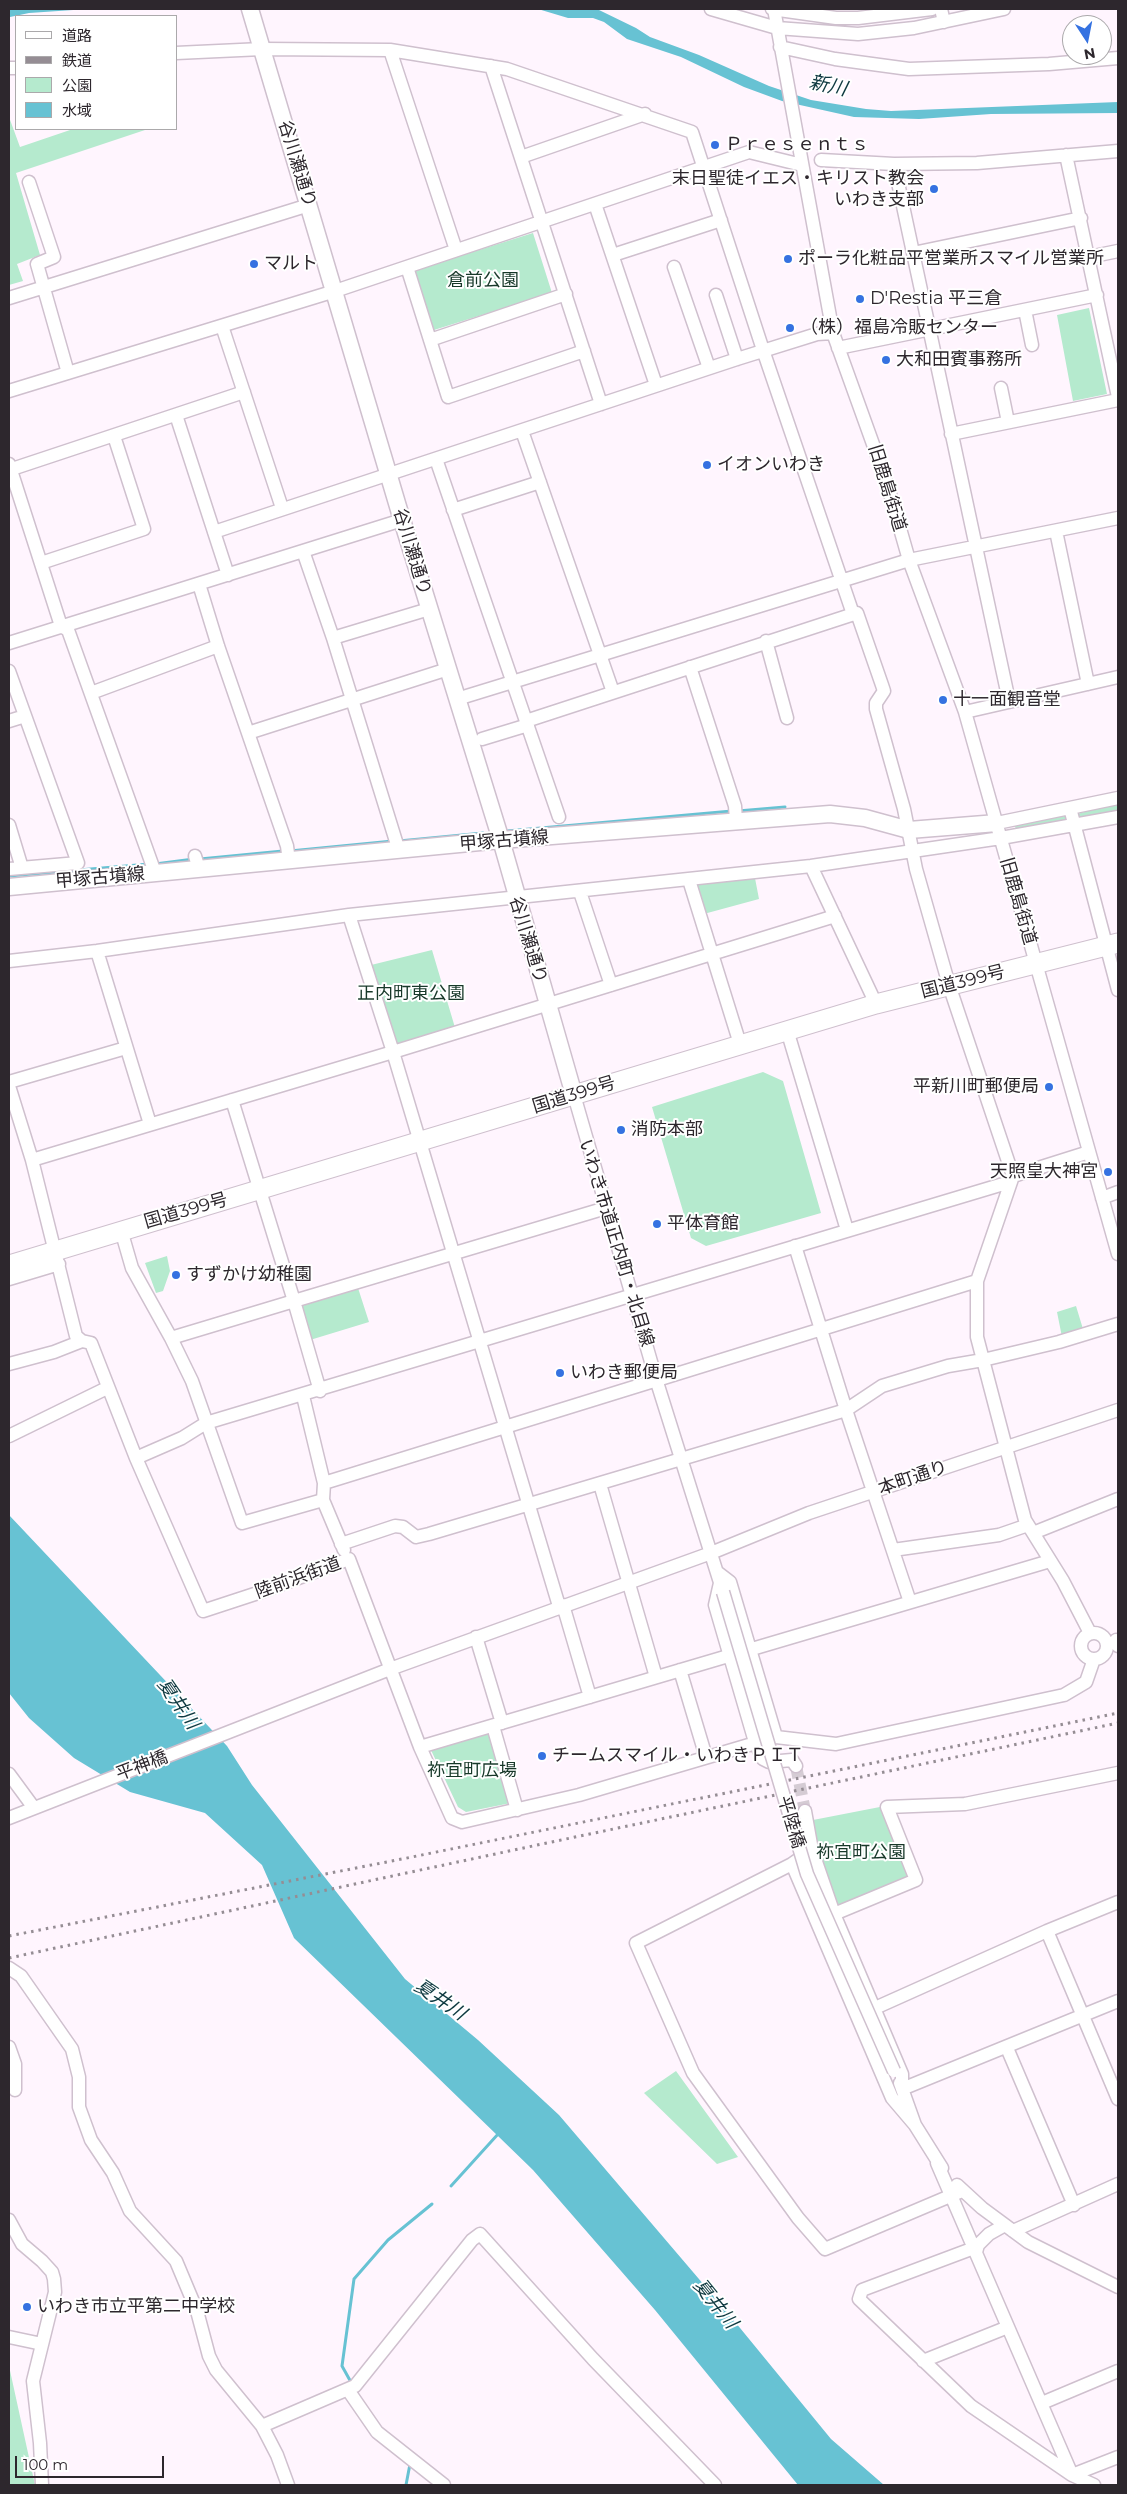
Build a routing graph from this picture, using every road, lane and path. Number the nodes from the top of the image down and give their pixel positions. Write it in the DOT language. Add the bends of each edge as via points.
graph roads {
  1 [pos="250,9"];
  2 [pos="711,9"];
  3 [pos="773,9"];
  4 [pos="932,9"];
  5 [pos="941,9"];
  6 [pos="1004,9"];
  7 [pos="944,22"];
  8 [pos="777,28"];
  9 [pos="261,44"];
  10 [pos="780,49"];
  11 [pos="390,50"];
  12 [pos="178,53"];
  13 [pos="1118,58"];
  14 [pos="491,66"];
  15 [pos="645,114"];
  16 [pos="1118,151"];
  17 [pos="1066,155"];
  18 [pos="521,157"];
  19 [pos="821,160"];
  20 [pos="894,164"];
  21 [pos="802,165"];
  22 [pos="704,167"];
  23 [pos="29,182"];
  24 [pos="594,204"];
  25 [pos="309,205"];
  26 [pos="1081,218"];
  27 [pos="721,220"];
  28 [pos="542,221"];
  29 [pos="456,250"];
  30 [pos="1118,252"];
  31 [pos="913,253"];
  32 [pos="613,255"];
  33 [pos="1090,257"];
  34 [pos="407,267"];
  35 [pos="674,267"];
  36 [pos="44,287"];
  37 [pos="335,291"];
  38 [pos="566,294"];
  39 [pos="716,295"];
  40 [pos="1097,295"];
  41 [pos="9,298"];
  42 [pos="1025,310"];
  43 [pos="222,326"];
  44 [pos="930,330"];
  45 [pos="833,333"];
  46 [pos="430,340"];
  47 [pos="1032,345"];
  48 [pos="838,348"];
  49 [pos="763,350"];
  50 [pos="584,351"];
  51 [pos="1114,351"];
  52 [pos="737,359"];
  53 [pos="709,368"];
  54 [pos="68,373"];
  55 [pos="656,385"];
  56 [pos="1001,388"];
  57 [pos="9,391"];
  58 [pos="244,392"];
  59 [pos="1118,398"];
  60 [pos="602,404"];
  61 [pos="176,415"];
  62 [pos="1008,422"];
  63 [pos="522,431"];
  64 [pos="950,434"];
  65 [pos="114,436"];
  66 [pos="436,459"];
  67 [pos="9,467"];
  68 [pos="389,473"];
  69 [pos="540,482"];
  70 [pos="282,508"];
  71 [pos="453,510"];
  72 [pos="1118,518"];
  73 [pos="402,520"];
  74 [pos="1056,531"];
  75 [pos="214,532"];
  76 [pos="977,546"];
  77 [pos="303,551"];
  78 [pos="909,560"];
  79 [pos="41,563"];
  80 [pos="228,575"];
  81 [pos="840,580"];
  82 [pos="200,584"];
  83 [pos="429,609"];
  84 [pos="853,614"];
  85 [pos="61,626"];
  86 [pos="333,638"];
  87 [pos="766,641"];
  88 [pos="9,643"];
  89 [pos="218,646"];
  90 [pos="599,655"];
  91 [pos="690,667"];
  92 [pos="448,669"];
  93 [pos="9,671"];
  94 [pos="1118,677"];
  95 [pos="514,682"];
  96 [pos="1088,684"];
  97 [pos="613,692"];
  98 [pos="90,693"];
  99 [pos="352,698"];
  100 [pos="457,699"];
  101 [pos="1008,701"];
  102 [pos="965,712"];
  103 [pos="25,716"];
  104 [pos="787,718"];
  105 [pos="9,721"];
  106 [pos="527,723"];
  107 [pos="248,733"];
  108 [pos="482,739"];
  109 [pos="1118,798"];
  110 [pos="1070,808"];
  111 [pos="559,817"];
  112 [pos="1118,817"];
  113 [pos="736,820"];
  114 [pos="1075,824"];
  115 [pos="9,825"];
  116 [pos="909,830"];
  117 [pos="999,831"];
  118 [pos="500,840"];
  119 [pos="397,843"];
  120 [pos="913,852"];
  121 [pos="288,854"];
  122 [pos="811,866"];
  123 [pos="152,867"];
  124 [pos="9,869"];
  125 [pos="32,874"];
  126 [pos="688,880"];
  127 [pos="9,887"];
  128 [pos="580,892"];
  129 [pos="515,897"];
  130 [pos="349,915"];
  131 [pos="835,916"];
  132 [pos="1112,944"];
  133 [pos="97,951"];
  134 [pos="710,953"];
  135 [pos="9,961"];
  136 [pos="1036,964"];
  137 [pos="611,985"];
  138 [pos="949,985"];
  139 [pos="1118,990"];
  140 [pos="548,1004"];
  141 [pos="876,1004"];
  142 [pos="787,1030"];
  143 [pos="740,1044"];
  144 [pos="126,1048"];
  145 [pos="393,1052"];
  146 [pos="9,1082"];
  147 [pos="9,1086"];
  148 [pos="574,1095"];
  149 [pos="232,1100"];
  150 [pos="14,1119"];
  151 [pos="150,1124"];
  152 [pos="419,1140"];
  153 [pos="1089,1152"];
  154 [pos="32,1160"];
  155 [pos="1011,1179"];
  156 [pos="258,1189"];
  157 [pos="1118,1192"];
  158 [pos="1102,1198"];
  159 [pos="606,1208"];
  160 [pos="121,1230"];
  161 [pos="847,1230"];
  162 [pos="796,1246"];
  163 [pos="454,1254"];
  164 [pos="1118,1254"];
  165 [pos="57,1257"];
  166 [pos="9,1265"];
  167 [pos="9,1279"];
  168 [pos="977,1281"];
  169 [pos="632,1296"];
  170 [pos="294,1301"];
  171 [pos="1118,1324"];
  172 [pos="820,1328"];
  173 [pos="172,1338"];
  174 [pos="82,1341"];
  175 [pos="480,1342"];
  176 [pos="983,1360"];
  177 [pos="9,1364"];
  178 [pos="656,1379"];
  179 [pos="107,1388"];
  180 [pos="320,1391"];
  181 [pos="303,1396"];
  182 [pos="846,1410"];
  183 [pos="1118,1410"];
  184 [pos="206,1423"];
  185 [pos="504,1426"];
  186 [pos="9,1436"];
  187 [pos="1005,1447"];
  188 [pos="136,1458"];
  189 [pos="682,1460"];
  190 [pos="324,1483"];
  191 [pos="600,1484"];
  192 [pos="873,1491"];
  193 [pos="1118,1499"];
  194 [pos="323,1500"];
  195 [pos="529,1505"];
  196 [pos="1031,1529"];
  197 [pos="341,1544"];
  198 [pos="893,1550"];
  199 [pos="710,1553"];
  200 [pos="349,1559"];
  201 [pos="1050,1561"];
  202 [pos="628,1582"];
  203 [pos="720,1582"];
  204 [pos="910,1602"];
  205 [pos="561,1606"];
  206 [pos="1090,1634"];
  207 [pos="476,1637"];
  208 [pos="1115,1642"];
  209 [pos="750,1649"];
  210 [pos="728,1656"];
  211 [pos="1094,1659"];
  212 [pos="390,1669"];
  213 [pos="680,1670"];
  214 [pos="656,1677"];
  215 [pos="590,1697"];
  216 [pos="497,1724"];
  217 [pos="776,1737"];
  218 [pos="755,1742"];
  219 [pos="420,1747"];
  220 [pos="706,1757"];
  221 [pos="796,1766"];
  222 [pos="1118,1773"];
  223 [pos="9,1774"];
  224 [pos="37,1807"];
  225 [pos="517,1810"];
  226 [pos="805,1811"];
  227 [pos="9,1818"];
  228 [pos="812,1850"];
  229 [pos="792,1864"];
  230 [pos="1118,1902"];
  231 [pos="834,1914"];
  232 [pos="1048,1931"];
  233 [pos="9,1968"];
  234 [pos="1118,2001"];
  235 [pos="874,2008"];
  236 [pos="1084,2017"];
  237 [pos="9,2047"];
  238 [pos="1008,2048"];
  239 [pos="902,2089"];
  240 [pos="14,2090"];
  241 [pos="1118,2099"];
  242 [pos="915,2125"];
  243 [pos="1118,2184"];
  244 [pos="957,2193"];
  245 [pos="1074,2205"];
  246 [pos="9,2220"];
  247 [pos="1009,2228"];
  248 [pos="975,2250"];
  249 [pos="1118,2287"];
  250 [pos="1008,2327"];
  251 [pos="9,2337"];
  252 [pos="42,2344"];
  253 [pos="923,2361"];
  254 [pos="1118,2371"];
  255 [pos="352,2388"];
  256 [pos="1042,2403"];
  257 [pos="262,2426"];
  258 [pos="1118,2457"];
  259 [pos="1072,2475"];
  260 [pos="42,2485"];
  261 [pos="288,2485"];
  262 [pos="444,2485"];
  263 [pos="715,2485"];
  264 [pos="1094,2485"];
  1 -- 9 [label="main road, 谷川瀬通り"];
  2 -- 8 [label="street"];
  3 -- 4 [label="street" via="836,18"];
  3 -- 8 [label="street"];
  5 -- 7 [label="street"];
  6 -- 7 [label="street"];
  7 -- 8 [label="street" via="858,34"];
  8 -- 10 [label="street"];
  9 -- 11 [label="street"];
  9 -- 12 [label="street"];
  9 -- 25 [label="main road, 谷川瀬通り"];
  10 -- 13 [label="street" via="909,69"];
  10 -- 21 [label="street, 旧鹿島街道"];
  11 -- 14 [label="street"];
  11 -- 29 [label="street"];
  14 -- 15 [label="street" via="532,76"];
  14 -- 18 [label="street"];
  15 -- 18 [label="street"];
  15 -- 22 [label="street" via="692,132"];
  16 -- 17 [label="street"];
  17 -- 20 [label="street" via="977,163"];
  17 -- 26 [label="street"];
  18 -- 28 [label="street"];
  19 -- 20 [label="street"];
  20 -- 31 [label="street"];
  21 -- 22 [label="street" via="749,152"];
  21 -- 45 [label="street, 旧鹿島街道"];
  22 -- 24 [label="street"];
  22 -- 27 [label="street"];
  23 -- 36 [label="street" via="54,257 37,264"];
  24 -- 28 [label="street"];
  24 -- 32 [label="street"];
  25 -- 36 [label="street"];
  25 -- 37 [label="main road, 谷川瀬通り"];
  26 -- 31 [label="street"];
  26 -- 33 [label="street"];
  27 -- 32 [label="street"];
  27 -- 49 [label="street"];
  28 -- 29 [label="street"];
  28 -- 38 [label="street"];
  29 -- 34 [label="street"];
  30 -- 33 [label="street"];
  31 -- 44 [label="street"];
  32 -- 55 [label="street"];
  33 -- 40 [label="street"];
  34 -- 37 [label="street"];
  34 -- 46 [label="street"];
  35 -- 53 [label="street"];
  36 -- 41 [label="street"];
  36 -- 54 [label="street"];
  37 -- 43 [label="street"];
  37 -- 68 [label="main road, 谷川瀬通り"];
  38 -- 46 [label="street"];
  38 -- 50 [label="street"];
  39 -- 52 [label="street"];
  40 -- 42 [label="street"];
  40 -- 51 [label="street"];
  42 -- 44 [label="street"];
  42 -- 47 [label="street"];
  43 -- 54 [label="street"];
  43 -- 58 [label="street"];
  44 -- 48 [label="street"];
  44 -- 64 [label="street"];
  45 -- 48 [label="street, 旧鹿島街道"];
  45 -- 49 [label="street" via="817,334"];
  46 -- 50 [label="street" via="448,397"];
  48 -- 78 [label="street, 旧鹿島街道" via="887,483"];
  49 -- 52 [label="street"];
  49 -- 81 [label="street"];
  50 -- 60 [label="street"];
  51 -- 59 [label="street"];
  52 -- 53 [label="street"];
  53 -- 55 [label="street"];
  54 -- 57 [label="street"];
  55 -- 60 [label="street"];
  56 -- 62 [label="street"];
  58 -- 61 [label="street"];
  58 -- 70 [label="street"];
  59 -- 62 [label="street"];
  60 -- 63 [label="street"];
  61 -- 65 [label="street"];
  61 -- 75 [label="street"];
  62 -- 64 [label="street"];
  63 -- 66 [label="street"];
  63 -- 69 [label="street"];
  64 -- 76 [label="street"];
  65 -- 67 [label="street"];
  65 -- 79 [label="street" via="144,529"];
  66 -- 68 [label="street"];
  66 -- 71 [label="street"];
  67 -- 79 [label="street"];
  68 -- 70 [label="street"];
  68 -- 73 [label="main road, 谷川瀬通り"];
  69 -- 71 [label="street"];
  69 -- 90 [label="street"];
  70 -- 75 [label="street"];
  71 -- 95 [label="street"];
  72 -- 74 [label="street"];
  73 -- 77 [label="street"];
  73 -- 83 [label="main road, 谷川瀬通り"];
  74 -- 76 [label="street"];
  74 -- 96 [label="street"];
  75 -- 80 [label="street"];
  76 -- 78 [label="street"];
  76 -- 101 [label="street"];
  77 -- 80 [label="street"];
  77 -- 86 [label="street"];
  78 -- 81 [label="street"];
  78 -- 102 [label="street, 旧鹿島街道"];
  79 -- 85 [label="street"];
  80 -- 82 [label="street"];
  81 -- 84 [label="street"];
  81 -- 90 [label="street"];
  82 -- 85 [label="street"];
  82 -- 89 [label="street"];
  83 -- 86 [label="street"];
  83 -- 92 [label="main road, 谷川瀬通り"];
  84 -- 87 [label="street"];
  84 -- 116 [label="street" via="857,613 884,692 876,703 876,709"];
  85 -- 88 [label="street"];
  85 -- 98 [label="street" via="68,630"];
  86 -- 99 [label="street"];
  87 -- 91 [label="street"];
  87 -- 104 [label="street"];
  89 -- 98 [label="street"];
  89 -- 107 [label="street"];
  90 -- 95 [label="street"];
  90 -- 97 [label="street"];
  91 -- 97 [label="street"];
  91 -- 113 [label="street" via="735,806"];
  92 -- 99 [label="street"];
  92 -- 100 [label="main road, 谷川瀬通り"];
  93 -- 103 [label="street"];
  94 -- 96 [label="street"];
  95 -- 100 [label="street"];
  95 -- 106 [label="street"];
  96 -- 101 [label="street"];
  97 -- 106 [label="street"];
  98 -- 123 [label="street"];
  99 -- 107 [label="street"];
  99 -- 119 [label="street"];
  100 -- 118 [label="main road, 谷川瀬通り"];
  101 -- 102 [label="street"];
  102 -- 117 [label="street, 旧鹿島街道"];
  103 -- 105 [label="street"];
  103 -- 125 [label="street" via="78,863"];
  106 -- 108 [label="street"];
  106 -- 111 [label="street"];
  107 -- 121 [label="street"];
  109 -- 110 [label="street"];
  110 -- 114 [label="street"];
  110 -- 117 [label="street"];
  112 -- 114 [label="street"];
  113 -- 116 [label="main road, 甲塚古墳線" via="830,814 865,818"];
  113 -- 118 [label="main road, 甲塚古墳線"];
  114 -- 117 [label="street"];
  114 -- 132 [label="street"];
  115 -- 125 [label="street"];
  116 -- 117 [label="main road, 甲塚古墳線"];
  116 -- 120 [label="street"];
  117 -- 120 [label="street"];
  117 -- 136 [label="street, 旧鹿島街道"];
  118 -- 119 [label="main road, 甲塚古墳線"];
  118 -- 129 [label="main road, 谷川瀬通り"];
  119 -- 121 [label="main road, 甲塚古墳線"];
  120 -- 122 [label="street"];
  120 -- 138 [label="street"];
  121 -- 123 [label="main road, 甲塚古墳線"];
  122 -- 126 [label="street"];
  122 -- 131 [label="street"];
  123 -- 125 [label="main road, 甲塚古墳線"];
  124 -- 125 [label="street"];
  125 -- 127 [label="main road, 甲塚古墳線"];
  126 -- 128 [label="street"];
  126 -- 134 [label="street"];
  128 -- 129 [label="street"];
  128 -- 137 [label="street"];
  129 -- 130 [label="street"];
  129 -- 140 [label="main road, 谷川瀬通り"];
  130 -- 133 [label="street"];
  130 -- 145 [label="street"];
  131 -- 134 [label="street"];
  131 -- 141 [label="street"];
  132 -- 136 [label="highway, 国道399号"];
  132 -- 139 [label="street"];
  133 -- 135 [label="street"];
  133 -- 144 [label="street"];
  134 -- 137 [label="street"];
  134 -- 143 [label="street"];
  136 -- 138 [label="highway, 国道399号"];
  136 -- 153 [label="street, 旧鹿島街道"];
  137 -- 140 [label="street"];
  138 -- 141 [label="highway, 国道399号"];
  138 -- 155 [label="street"];
  140 -- 145 [label="street"];
  140 -- 148 [label="main road, 谷川瀬通り"];
  141 -- 142 [label="highway, 国道399号"];
  142 -- 143 [label="highway, 国道399号"];
  142 -- 161 [label="street"];
  143 -- 148 [label="highway, 国道399号"];
  144 -- 146 [label="street"];
  144 -- 151 [label="street"];
  145 -- 149 [label="street"];
  145 -- 152 [label="street"];
  147 -- 150 [label="street"];
  148 -- 152 [label="highway, 国道399号"];
  148 -- 159 [label="street, いわき市道正内町・北目線"];
  149 -- 151 [label="street"];
  149 -- 156 [label="street"];
  150 -- 154 [label="street"];
  151 -- 154 [label="street"];
  152 -- 156 [label="highway, 国道399号"];
  152 -- 163 [label="street"];
  153 -- 155 [label="street"];
  153 -- 158 [label="street, 旧鹿島街道"];
  154 -- 165 [label="street"];
  155 -- 161 [label="street"];
  155 -- 168 [label="street"];
  156 -- 160 [label="highway, 国道399号"];
  156 -- 170 [label="street"];
  157 -- 158 [label="street"];
  158 -- 164 [label="street, 旧鹿島街道"];
  159 -- 163 [label="street"];
  159 -- 169 [label="street, いわき市道正内町・北目線"];
  160 -- 165 [label="highway, 国道399号"];
  160 -- 173 [label="street" via="132,1268"];
  161 -- 162 [label="street"];
  162 -- 169 [label="street"];
  162 -- 172 [label="street"];
  163 -- 170 [label="street"];
  163 -- 175 [label="street"];
  165 -- 166 [label="highway, 国道399号" via="32,1256"];
  165 -- 167 [label="street"];
  165 -- 174 [label="street" via="76,1336"];
  168 -- 172 [label="street"];
  168 -- 176 [label="street" via="975,1324"];
  169 -- 175 [label="street"];
  169 -- 178 [label="street, いわき市道正内町・北目線"];
  170 -- 173 [label="street"];
  170 -- 180 [label="street"];
  171 -- 176 [label="street"];
  172 -- 178 [label="street"];
  172 -- 182 [label="street"];
  173 -- 184 [label="street" via="192,1381"];
  174 -- 177 [label="street"];
  174 -- 179 [label="street, 陸前浜街道" via="91,1343"];
  175 -- 180 [label="street"];
  175 -- 185 [label="street"];
  176 -- 182 [label="street" via="948,1366 882,1386"];
  176 -- 187 [label="street"];
  178 -- 185 [label="street"];
  178 -- 189 [label="street, いわき市道正内町・北目線"];
  179 -- 186 [label="street"];
  179 -- 188 [label="street, 陸前浜街道"];
  180 -- 181 [label="street"];
  181 -- 184 [label="street"];
  181 -- 190 [label="street"];
  182 -- 189 [label="street"];
  182 -- 192 [label="street"];
  183 -- 187 [label="street, 本町通り"];
  184 -- 188 [label="street" via="182,1438"];
  184 -- 194 [label="street" via="242,1523"];
  185 -- 190 [label="street"];
  185 -- 195 [label="street"];
  187 -- 192 [label="street, 本町通り"];
  187 -- 196 [label="street" via="1021,1506"];
  188 -- 200 [label="street, 陸前浜街道" via="203,1611"];
  189 -- 191 [label="street"];
  189 -- 199 [label="street, いわき市道正内町・北目線"];
  190 -- 194 [label="street"];
  191 -- 195 [label="street"];
  191 -- 202 [label="street"];
  192 -- 198 [label="street"];
  192 -- 199 [label="street, 本町通り"];
  193 -- 196 [label="street"];
  194 -- 197 [label="street"];
  195 -- 197 [label="street" via="416,1537 403,1527 395,1526"];
  195 -- 205 [label="street"];
  196 -- 198 [label="street"];
  196 -- 201 [label="street"];
  197 -- 200 [label="street"];
  198 -- 204 [label="street"];
  199 -- 202 [label="street"];
  199 -- 203 [label="street, いわき市道正内町・北目線"];
  200 -- 212 [label="street, 陸前浜街道"];
  201 -- 204 [label="street"];
  201 -- 206 [label="street"];
  202 -- 205 [label="street"];
  202 -- 214 [label="street"];
  203 -- 209 [label="street" via="730,1582"];
  203 -- 210 [label="street" via="714,1605"];
  203 -- 239 [label="street, 平陸橋, bridge" via="807,1874"];
  204 -- 209 [label="street"];
  205 -- 207 [label="street"];
  205 -- 215 [label="street"];
  206 -- 208 [label="street"];
  206 -- 211 [label="street" via="1083,1638 1081,1650"];
  207 -- 212 [label="street"];
  207 -- 216 [label="street"];
  208 -- 211 [label="street"];
  209 -- 210 [label="street"];
  209 -- 217 [label="street"];
  210 -- 213 [label="street"];
  210 -- 218 [label="street"];
  211 -- 217 [label="street" via="1086,1682 1064,1695 836,1744"];
  212 -- 219 [label="street, 陸前浜街道"];
  212 -- 224 [label="street, 平神橋"];
  213 -- 214 [label="street"];
  213 -- 220 [label="street"];
  214 -- 215 [label="street"];
  215 -- 216 [label="street"];
  216 -- 219 [label="street"];
  216 -- 225 [label="street"];
  217 -- 218 [label="street, 陸前浜街道"];
  218 -- 220 [label="street, 陸前浜街道"];
  218 -- 221 [label="street" via="769,1762 792,1760"];
  219 -- 225 [label="street, 陸前浜街道" via="452,1818 462,1822"];
  220 -- 225 [label="street, 陸前浜街道"];
  222 -- 231 [label="street" via="965,1804 887,1807 916,1880"];
  223 -- 224 [label="street"];
  224 -- 227 [label="street, 平神橋"];
  226 -- 228 [label="street"];
  228 -- 229 [label="street"];
  228 -- 231 [label="street"];
  229 -- 242 [label="street" via="892,2098"];
  229 -- 244 [label="street" via="636,1943 693,2072 798,2218 825,2249"];
  230 -- 232 [label="street"];
  231 -- 235 [label="street"];
  232 -- 235 [label="street"];
  232 -- 236 [label="street"];
  233 -- 257 [label="street" via="20,1976 72,2049 77,2063 80,2107 91,2140 113,2173 130,2211 176,2261 198,2311 212,2363"];
  234 -- 236 [label="street"];
  235 -- 239 [label="street" via="902,2074"];
  236 -- 238 [label="street"];
  236 -- 241 [label="street"];
  237 -- 240 [label="street" via="16,2064"];
  238 -- 239 [label="street"];
  238 -- 245 [label="street"];
  239 -- 242 [label="street"];
  242 -- 244 [label="street"];
  243 -- 245 [label="street"];
  244 -- 247 [label="street"];
  244 -- 248 [label="street"];
  245 -- 247 [label="street"];
  246 -- 252 [label="street" via="22,2244 52,2272 54,2279 55,2292"];
  247 -- 248 [label="street" via="989,2234"];
  247 -- 249 [label="street" via="1028,2242"];
  248 -- 250 [label="street"];
  248 -- 253 [label="street" via="862,2290 859,2298"];
  250 -- 253 [label="street"];
  250 -- 256 [label="street"];
  251 -- 252 [label="street"];
  252 -- 260 [label="street" via="33,2381"];
  253 -- 259 [label="street" via="971,2406"];
  254 -- 256 [label="street"];
  255 -- 257 [label="street"];
  255 -- 262 [label="street" via="377,2432"];
  255 -- 263 [label="street" via="480,2234 592,2359"];
  256 -- 259 [label="street"];
  257 -- 261 [label="street"];
  258 -- 259 [label="street"];
  259 -- 264 [label="street"];
}
